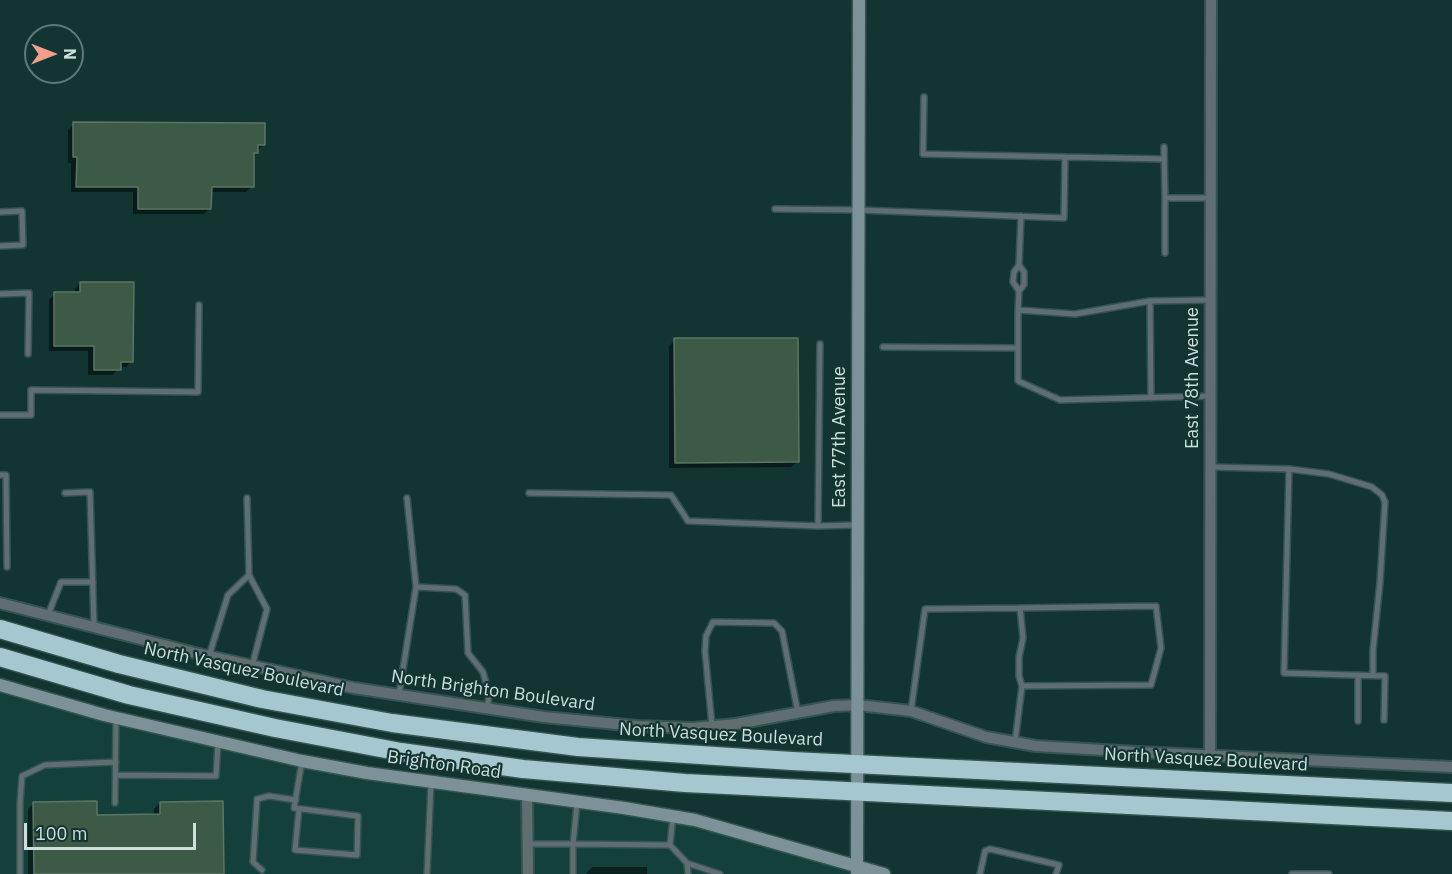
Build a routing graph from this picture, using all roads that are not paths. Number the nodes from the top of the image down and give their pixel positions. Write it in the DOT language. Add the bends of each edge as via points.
graph roads {
  1 [pos="859,0"];
  2 [pos="1211,0"];
  3 [pos="924,97"];
  4 [pos="1164,147"];
  5 [pos="1065,157"];
  6 [pos="1164,159"];
  7 [pos="1165,198"];
  8 [pos="1210,198"];
  9 [pos="775,210"];
  10 [pos="859,210"];
  11 [pos="0,212"];
  12 [pos="1021,216"];
  13 [pos="0,246"];
  14 [pos="1165,253"];
  15 [pos="1019,265"];
  16 [pos="1019,291"];
  17 [pos="0,294"];
  18 [pos="1210,300"];
  19 [pos="1150,302"];
  20 [pos="199,305"];
  21 [pos="1018,310"];
  22 [pos="820,344"];
  23 [pos="883,347"];
  24 [pos="1018,348"];
  25 [pos="28,354"];
  26 [pos="1210,396"];
  27 [pos="1151,398"];
  28 [pos="0,416"];
  29 [pos="1209,467"];
  30 [pos="1289,469"];
  31 [pos="0,476"];
  32 [pos="65,493"];
  33 [pos="529,493"];
  34 [pos="247,498"];
  35 [pos="407,498"];
  36 [pos="858,525"];
  37 [pos="818,526"];
  38 [pos="7,567"];
  39 [pos="249,575"];
  40 [pos="93,582"];
  41 [pos="416,587"];
  42 [pos="0,603"];
  43 [pos="1020,608"];
  44 [pos="47,616"];
  45 [pos="94,628"];
  46 [pos="0,629"];
  47 [pos="208,656"];
  48 [pos="0,657"];
  49 [pos="252,666"];
  50 [pos="1358,675"];
  51 [pos="1373,675"];
  52 [pos="0,686"];
  53 [pos="1022,686"];
  54 [pos="399,696"];
  55 [pos="858,705"];
  56 [pos="487,710"];
  57 [pos="911,711"];
  58 [pos="798,713"];
  59 [pos="116,718"];
  60 [pos="1384,720"];
  61 [pos="1358,721"];
  62 [pos="712,726"];
  63 [pos="218,742"];
  64 [pos="1015,742"];
  65 [pos="1210,756"];
  66 [pos="302,761"];
  67 [pos="116,762"];
  68 [pos="858,764"];
  69 [pos="1452,767"];
  70 [pos="116,775"];
  71 [pos="431,782"];
  72 [pos="858,792"];
  73 [pos="1452,793"];
  74 [pos="527,795"];
  75 [pos="296,800"];
  76 [pos="577,802"];
  77 [pos="115,803"];
  78 [pos="299,809"];
  79 [pos="673,816"];
  80 [pos="1452,821"];
  81 [pos="527,844"];
  82 [pos="573,844"];
  83 [pos="670,845"];
  84 [pos="687,863"];
  85 [pos="262,870"];
  86 [pos="857,870"];
  87 [pos="20,874"];
  88 [pos="427,874"];
  89 [pos="528,874"];
  90 [pos="573,874"];
  91 [pos="688,874"];
  92 [pos="720,874"];
  93 [pos="884,874"];
  94 [pos="980,874"];
  95 [pos="1056,874"];
  96 [pos="1292,874"];
  97 [pos="1329,874"];
  1 -- 10 [label="street, East 77th Avenue"];
  2 -- 8 [label="street, East 78th Avenue"];
  3 -- 5 [label="lane" via="923,154"];
  4 -- 6 [label="lane"];
  5 -- 6 [label="lane"];
  5 -- 12 [label="lane" via="1064,218"];
  6 -- 7 [label="lane"];
  7 -- 8 [label="lane"];
  7 -- 14 [label="lane"];
  8 -- 18 [label="street, East 78th Avenue"];
  9 -- 10 [label="lane"];
  10 -- 12 [label="lane"];
  10 -- 36 [label="street, East 77th Avenue"];
  11 -- 13 [label="lane" via="22,211 23,245"];
  12 -- 15 [label="lane"];
  15 -- 16 [label="lane" via="1024,272 1024,285"];
  15 -- 16 [label="lane" via="1013,282"];
  16 -- 21 [label="lane"];
  17 -- 25 [label="lane" via="29,293"];
  18 -- 19 [label="lane"];
  18 -- 26 [label="street, East 78th Avenue"];
  19 -- 21 [label="lane" via="1075,314"];
  19 -- 27 [label="lane"];
  20 -- 28 [label="lane" via="198,392 31,390 31,415"];
  21 -- 24 [label="lane"];
  22 -- 37 [label="lane"];
  23 -- 24 [label="lane"];
  24 -- 27 [label="lane" via="1018,381 1060,400"];
  26 -- 27 [label="lane"];
  26 -- 29 [label="street, East 78th Avenue"];
  29 -- 30 [label="lane"];
  29 -- 65 [label="street, East 78th Avenue"];
  30 -- 50 [label="lane" via="1284,673"];
  30 -- 51 [label="lane" via="1329,474 1372,488 1385,502"];
  31 -- 38 [label="lane" via="6,475"];
  32 -- 40 [label="lane" via="90,492"];
  33 -- 37 [label="lane" via="671,495 688,521"];
  34 -- 39 [label="lane"];
  35 -- 41 [label="lane"];
  36 -- 37 [label="lane"];
  36 -- 55 [label="street, East 77th Avenue"];
  39 -- 47 [label="lane" via="228,595"];
  39 -- 49 [label="lane" via="267,609"];
  40 -- 44 [label="lane" via="62,582"];
  40 -- 45 [label="lane"];
  41 -- 54 [label="lane"];
  41 -- 56 [label="lane" via="456,589 465,594 468,653 483,672 489,695"];
  42 -- 44 [label="street, North Brighton Boulevard"];
  43 -- 53 [label="lane"];
  43 -- 53 [label="lane" via="1156,606 1161,648 1151,685"];
  43 -- 57 [label="lane" via="925,609"];
  44 -- 45 [label="street, North Brighton Boulevard"];
  45 -- 47 [label="street, North Brighton Boulevard"];
  46 -- 68 [label="highway, North Vasquez Boulevard" via="210,687 392,723 578,747"];
  47 -- 49 [label="street, North Brighton Boulevard"];
  48 -- 72 [label="highway" via="129,695 401,752 610,778"];
  49 -- 54 [label="street, North Brighton Boulevard"];
  50 -- 51 [label="lane"];
  50 -- 61 [label="lane"];
  51 -- 60 [label="lane" via="1385,676"];
  52 -- 59 [label="street, Brighton Road"];
  53 -- 64 [label="lane"];
  54 -- 56 [label="street, North Brighton Boulevard"];
  55 -- 57 [label="street, North Brighton Boulevard"];
  55 -- 58 [label="street, North Brighton Boulevard"];
  55 -- 68 [label="street, East 77th Avenue"];
  56 -- 62 [label="street, North Brighton Boulevard" via="636,726"];
  57 -- 64 [label="street, North Brighton Boulevard" via="986,737"];
  58 -- 62 [label="street, North Brighton Boulevard"];
  58 -- 62 [label="lane" via="782,631 774,623 712,622 705,651"];
  59 -- 63 [label="street, Brighton Road"];
  59 -- 67 [label="lane"];
  63 -- 66 [label="street, Brighton Road"];
  63 -- 70 [label="lane" via="216,776"];
  64 -- 65 [label="street, North Brighton Boulevard"];
  65 -- 69 [label="street, North Brighton Boulevard"];
  66 -- 71 [label="street, Brighton Road"];
  66 -- 75 [label="lane"];
  67 -- 70 [label="lane"];
  67 -- 87 [label="lane" via="45,765 22,776"];
  68 -- 72 [label="street, East 77th Avenue"];
  68 -- 73 [label="highway, North Vasquez Boulevard"];
  70 -- 77 [label="lane"];
  71 -- 74 [label="street, Brighton Road"];
  71 -- 88 [label="lane"];
  72 -- 80 [label="highway"];
  72 -- 86 [label="street, East 77th Avenue"];
  74 -- 76 [label="street, Brighton Road"];
  74 -- 81 [label="street"];
  75 -- 78 [label="lane" via="294,808"];
  75 -- 85 [label="lane" via="269,796 257,799 253,862"];
  76 -- 79 [label="street, Brighton Road"];
  76 -- 82 [label="lane"];
  78 -- 78 [label="lane" via="358,816 357,855 295,850"];
  79 -- 83 [label="lane"];
  79 -- 86 [label="street, Brighton Road" via="717,825"];
  81 -- 82 [label="lane"];
  81 -- 89 [label="street"];
  82 -- 83 [label="lane"];
  82 -- 90 [label="lane"];
  83 -- 84 [label="lane"];
  84 -- 91 [label="lane"];
  84 -- 92 [label="lane"];
  86 -- 93 [label="street, Brighton Road"];
  94 -- 95 [label="lane" via="985,851 990,849 1059,864"];
  96 -- 97 [label="lane"];
}
